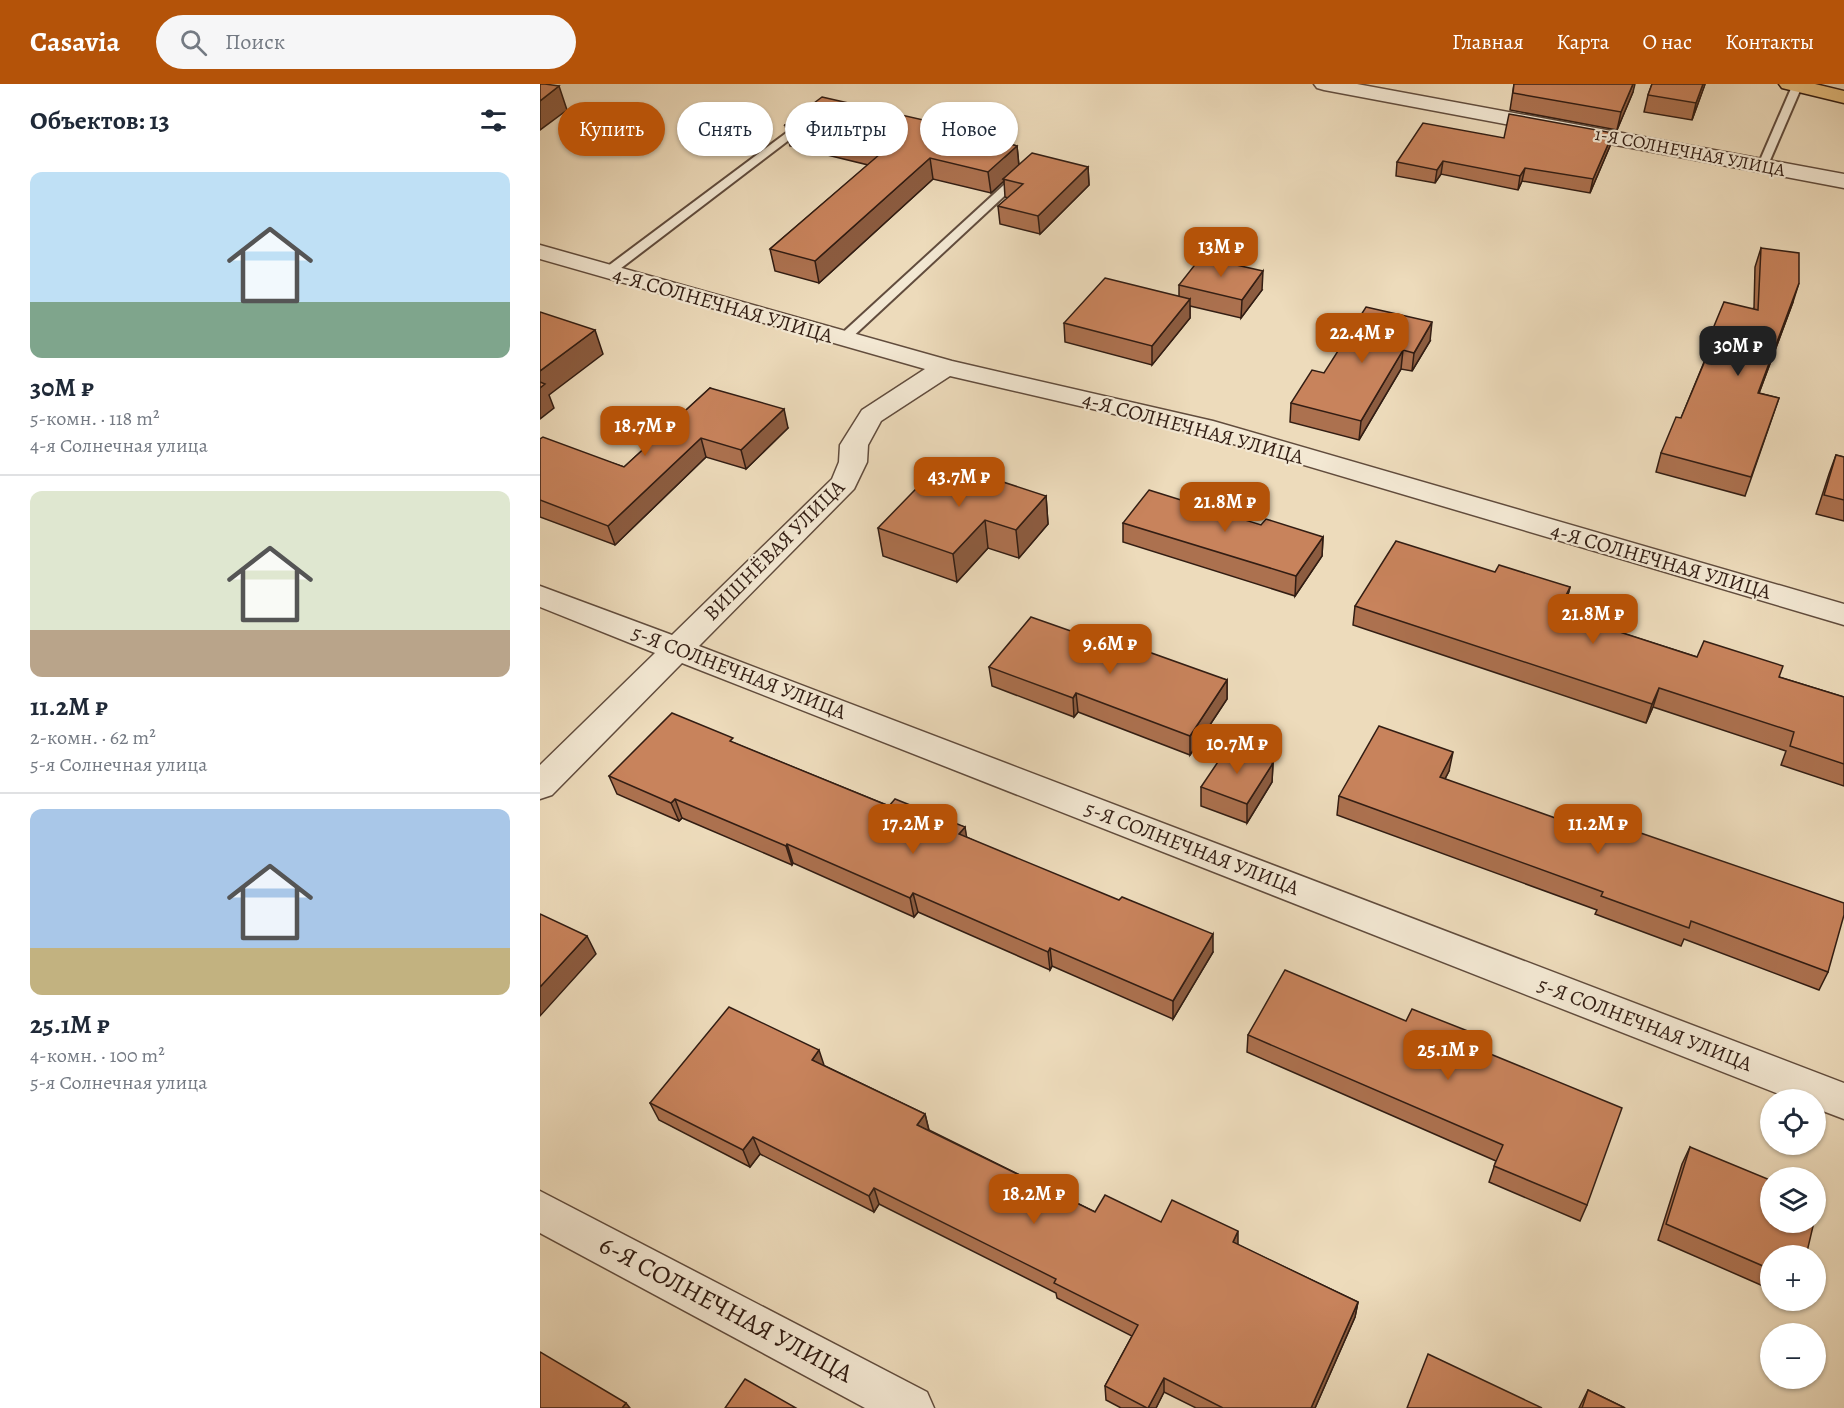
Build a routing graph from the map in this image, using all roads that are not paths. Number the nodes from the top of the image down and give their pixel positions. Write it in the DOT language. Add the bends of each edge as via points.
graph roads {
  1 [pos="1324,84"];
  2 [pos="1795,85"];
  3 [pos="1844,97"];
  4 [pos="785,139"];
  5 [pos="1763,165"];
  6 [pos="1030,166"];
  7 [pos="1844,182"];
  8 [pos="540,252"];
  9 [pos="608,272"];
  10 [pos="843,339"];
  11 [pos="946,367"];
  12 [pos="540,596"];
  13 [pos="1844,615"];
  14 [pos="676,648"];
  15 [pos="540,786"];
  16 [pos="1844,1101"];
  17 [pos="540,1211"];
  18 [pos="911,1408"];
  1 -- 5 [label="street, 1-Я СОЛНЕЧНАЯ УЛИЦА"];
  2 -- 3 [label="main road"];
  2 -- 5 [label="lane"];
  4 -- 9 [label="lane"];
  5 -- 7 [label="street, 1-Я СОЛНЕЧНАЯ УЛИЦА"];
  6 -- 10 [label="lane"];
  8 -- 9 [label="street, 4-Я СОЛНЕЧНАЯ УЛИЦА"];
  9 -- 10 [label="street, 4-Я СОЛНЕЧНАЯ УЛИЦА"];
  10 -- 11 [label="street, 4-Я СОЛНЕЧНАЯ УЛИЦА"];
  11 -- 13 [label="street, 4-Я СОЛНЕЧНАЯ УЛИЦА" via="1203,427"];
  11 -- 14 [label="street, ВИШНЁВАЯ УЛИЦА" via="871,416 854,445 853,462 844,483"];
  12 -- 14 [label="street, 5-Я СОЛНЕЧНАЯ УЛИЦА"];
  14 -- 15 [label="street, ВИШНЁВАЯ УЛИЦА"];
  14 -- 16 [label="street, 5-Я СОЛНЕЧНАЯ УЛИЦА"];
  17 -- 18 [label="street, 6-Я СОЛНЕЧНАЯ УЛИЦА"];
}
